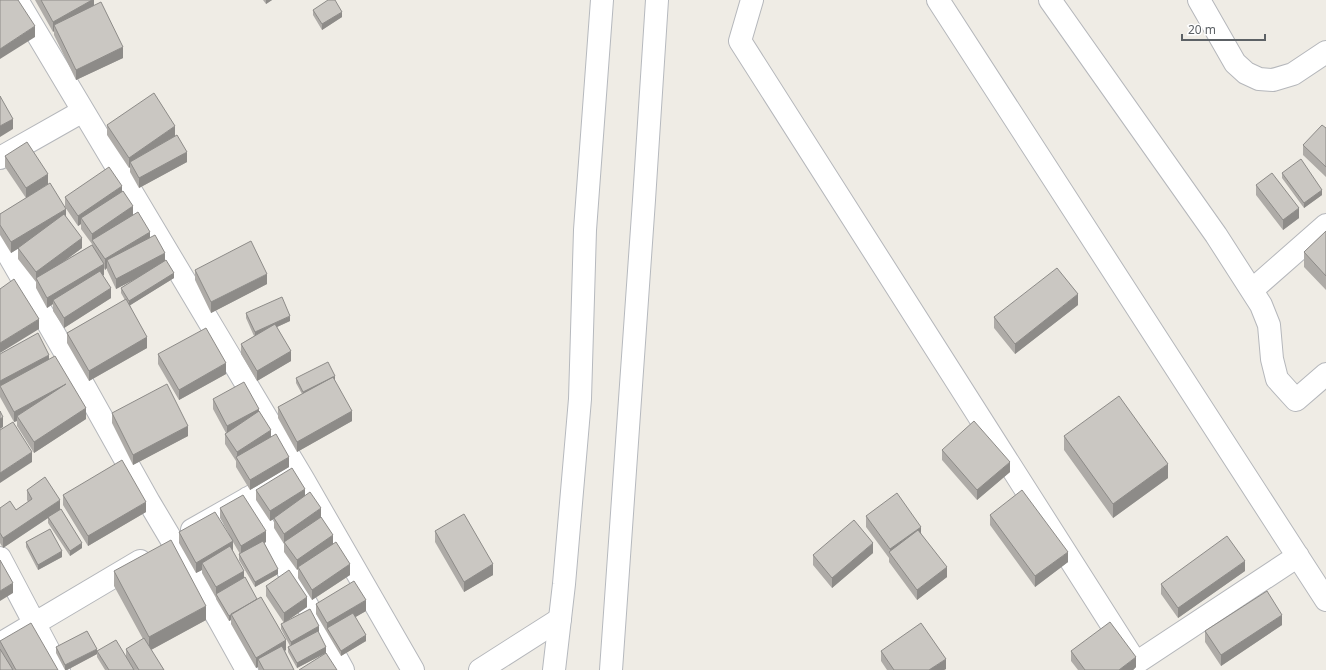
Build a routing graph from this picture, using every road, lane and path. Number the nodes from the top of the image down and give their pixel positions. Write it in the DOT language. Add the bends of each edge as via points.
graph roads {
  1 [pos="17,0"];
  2 [pos="602,0"];
  3 [pos="657,0"];
  4 [pos="752,0"];
  5 [pos="938,0"];
  6 [pos="1050,0"];
  7 [pos="1199,0"];
  8 [pos="1326,52"];
  9 [pos="83,110"];
  10 [pos="0,158"];
  11 [pos="1326,225"];
  12 [pos="0,240"];
  13 [pos="1252,290"];
  14 [pos="1326,374"];
  15 [pos="297,470"];
  16 [pos="248,498"];
  17 [pos="172,542"];
  18 [pos="1298,556"];
  19 [pos="0,558"];
  20 [pos="1326,600"];
  21 [pos="560,619"];
  22 [pos="35,623"];
  23 [pos="0,644"];
  24 [pos="59,670"];
  25 [pos="247,670"];
  26 [pos="343,670"];
  27 [pos="413,670"];
  28 [pos="480,670"];
  29 [pos="554,670"];
  30 [pos="611,670"];
  1 -- 9 [label="street"];
  2 -- 21 [label="street" via="585,230 580,399"];
  3 -- 30 [label="street"];
  4 -- 18 [label="street" via="740,41 1136,663"];
  5 -- 18 [label="street"];
  6 -- 13 [label="street"];
  7 -- 8 [label="street" via="1235,63 1246,74 1259,79 1273,80 1293,74"];
  9 -- 10 [label="street"];
  9 -- 15 [label="street"];
  11 -- 13 [label="street"];
  12 -- 17 [label="street"];
  13 -- 14 [label="street" via="1269,325 1272,359 1277,379 1296,400"];
  15 -- 16 [label="street"];
  15 -- 27 [label="street"];
  16 -- 17 [label="street"];
  16 -- 26 [label="street"];
  17 -- 22 [label="street"];
  17 -- 25 [label="street"];
  18 -- 20 [label="street"];
  19 -- 22 [label="street"];
  21 -- 28 [label="street"];
  21 -- 29 [label="street"];
  22 -- 23 [label="street"];
  22 -- 24 [label="street"];
}
